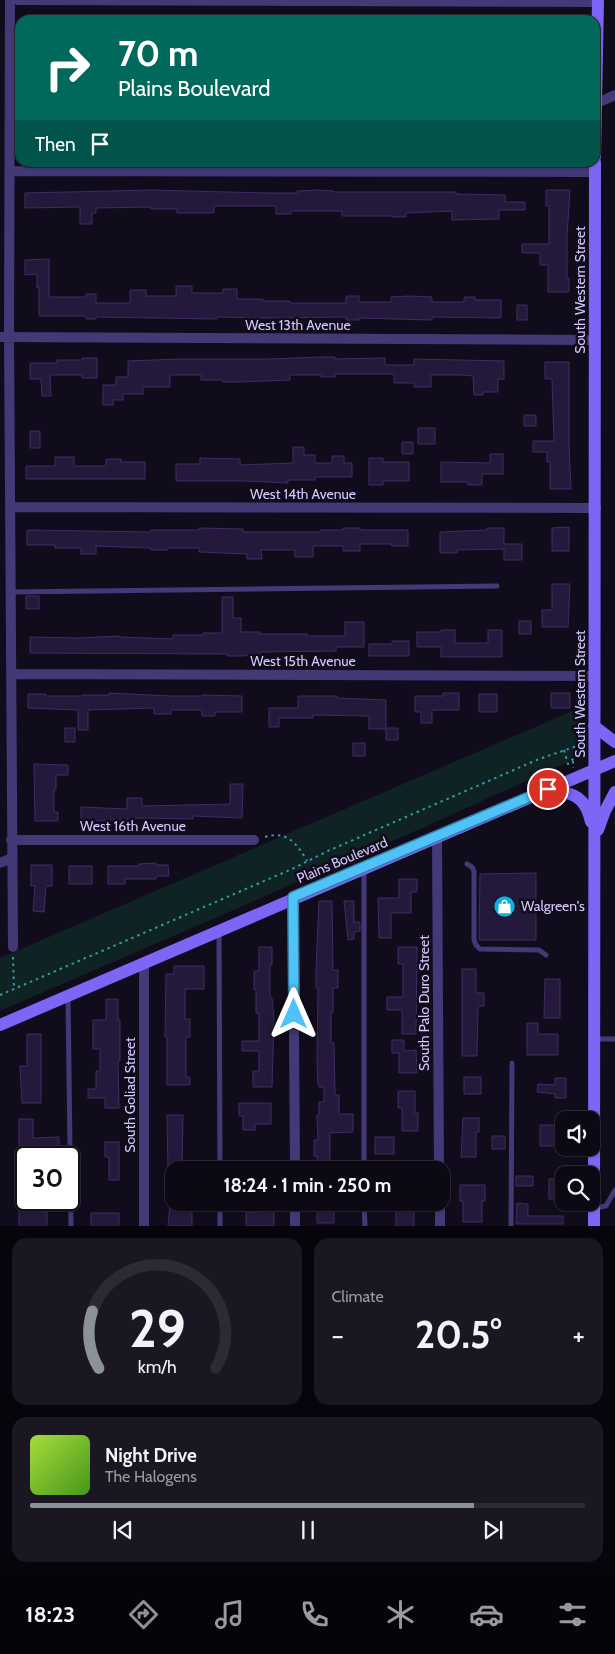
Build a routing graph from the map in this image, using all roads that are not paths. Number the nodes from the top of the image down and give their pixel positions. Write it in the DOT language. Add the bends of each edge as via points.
graph roads {
  1 [pos="10,0"];
  2 [pos="18,0"];
  3 [pos="598,1"];
  4 [pos="598,15"];
  5 [pos="615,95"];
  6 [pos="600,102"];
  7 [pos="595,167"];
  8 [pos="10,171"];
  9 [pos="4,337"];
  10 [pos="595,340"];
  11 [pos="10,507"];
  12 [pos="596,508"];
  13 [pos="497,586"];
  14 [pos="11,592"];
  15 [pos="12,674"];
  16 [pos="595,676"];
  17 [pos="594,726"];
  18 [pos="615,742"];
  19 [pos="615,761"];
  20 [pos="594,770"];
  21 [pos="548,789"];
  22 [pos="615,792"];
  23 [pos="437,836"];
  24 [pos="595,838"];
  25 [pos="12,840"];
  26 [pos="254,840"];
  27 [pos="12,858"];
  28 [pos="0,864"];
  29 [pos="467,864"];
  30 [pos="364,868"];
  31 [pos="293,897"];
  32 [pos="219,930"];
  33 [pos="13,947"];
  34 [pos="546,956"];
  35 [pos="144,964"];
  36 [pos="68,996"];
  37 [pos="0,1025"];
  38 [pos="594,1039"];
  39 [pos="615,1039"];
  40 [pos="512,1063"];
  41 [pos="220,1161"];
  42 [pos="295,1161"];
  43 [pos="364,1161"];
  44 [pos="439,1161"];
  45 [pos="594,1166"];
  46 [pos="615,1190"];
  47 [pos="600,1207"];
  48 [pos="220,1211"];
  49 [pos="295,1211"];
  50 [pos="364,1211"];
  51 [pos="440,1211"];
  52 [pos="594,1211"];
  53 [pos="71,1226"];
  54 [pos="144,1226"];
  55 [pos="220,1226"];
  56 [pos="296,1226"];
  57 [pos="364,1226"];
  58 [pos="440,1226"];
  59 [pos="511,1226"];
  60 [pos="594,1226"];
  1 -- 8 [label="street"];
  2 -- 3 [label="street"];
  3 -- 4 [label="main road"];
  5 -- 6 [label="street"];
  7 -- 8 [label="street"];
  7 -- 10 [label="main road, South Western Street"];
  8 -- 9 [label="street"];
  9 -- 10 [label="street, West 13th Avenue"];
  9 -- 11 [label="street"];
  10 -- 12 [label="main road, South Western Street"];
  11 -- 12 [label="street, West 14th Avenue"];
  11 -- 14 [label="street"];
  12 -- 16 [label="main road, South Western Street"];
  13 -- 14 [label="lane"];
  14 -- 15 [label="street"];
  15 -- 16 [label="street, West 15th Avenue"];
  15 -- 25 [label="street"];
  16 -- 17 [label="main road, South Western Street"];
  17 -- 18 [label="main road"];
  17 -- 20 [label="main road, South Western Street"];
  19 -- 20 [label="main road, Plains Boulevard"];
  20 -- 21 [label="main road, Plains Boulevard"];
  20 -- 24 [label="main road, South Western Street"];
  21 -- 23 [label="main road, Plains Boulevard"];
  21 -- 24 [label="main road" via="576,795 584,803"];
  22 -- 24 [label="main road"];
  23 -- 30 [label="main road, Plains Boulevard"];
  23 -- 44 [label="street, South Palo Duro Street"];
  24 -- 38 [label="main road, South Western Street"];
  25 -- 26 [label="street, West 16th Avenue"];
  25 -- 27 [label="street"];
  27 -- 28 [label="street"];
  27 -- 33 [label="street"];
  29 -- 34 [label="lane" via="474,871 476,946 480,949 539,950"];
  30 -- 31 [label="main road, Plains Boulevard"];
  30 -- 43 [label="lane"];
  31 -- 32 [label="main road, Plains Boulevard"];
  31 -- 42 [label="street"];
  32 -- 35 [label="main road, Plains Boulevard"];
  32 -- 41 [label="lane"];
  35 -- 36 [label="main road, Plains Boulevard"];
  35 -- 54 [label="street, South Goliad Street"];
  36 -- 37 [label="main road, Plains Boulevard"];
  36 -- 53 [label="lane"];
  38 -- 39 [label="lane"];
  38 -- 45 [label="main road, South Western Street"];
  40 -- 59 [label="lane"];
  46 -- 47 [label="lane" via="606,1206"];
  48 -- 55 [label="lane"];
  49 -- 56 [label="street"];
  50 -- 57 [label="lane"];
  51 -- 58 [label="street"];
  52 -- 60 [label="main road, South Western Street"];
}
